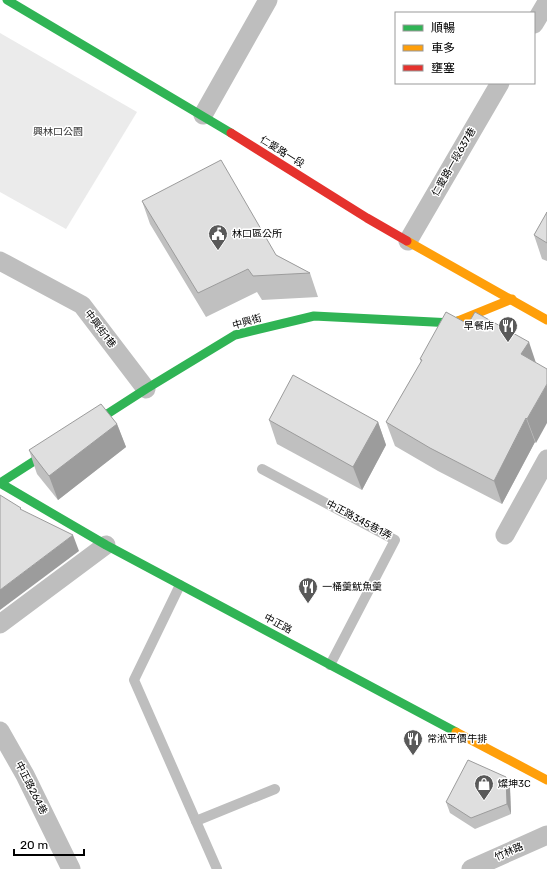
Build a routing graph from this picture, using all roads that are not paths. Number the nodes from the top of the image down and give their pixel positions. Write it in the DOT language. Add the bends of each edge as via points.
graph roads {
  1 [pos="7,0"];
  2 [pos="268,0"];
  3 [pos="547,2"];
  4 [pos="535,22"];
  5 [pos="499,84"];
  6 [pos="203,115"];
  7 [pos="408,241"];
  8 [pos="0,261"];
  9 [pos="512,299"];
  10 [pos="547,320"];
  11 [pos="146,389"];
  12 [pos="547,459"];
  13 [pos="262,469"];
  14 [pos="0,483"];
  15 [pos="505,535"];
  16 [pos="106,545"];
  17 [pos="180,585"];
  18 [pos="0,624"];
  19 [pos="330,665"];
  20 [pos="0,731"];
  21 [pos="547,780"];
  22 [pos="275,789"];
  23 [pos="196,821"];
  24 [pos="547,835"];
  25 [pos="71,869"];
  26 [pos="217,869"];
  27 [pos="471,869"];
  1 -- 6 [label="street, 仁愛路一段"];
  2 -- 6 [label="street"];
  3 -- 4 [label="street"];
  5 -- 7 [label="street, 仁愛路一段637巷"];
  6 -- 7 [label="street, 仁愛路一段"];
  7 -- 9 [label="street, 仁愛路一段"];
  8 -- 11 [label="street, 中興街1巷" via="82,305"];
  9 -- 10 [label="street, 仁愛路一段"];
  9 -- 11 [label="street, 中興街" via="453,322 314,316 235,335"];
  11 -- 14 [label="street, 中興街"];
  12 -- 15 [label="street"];
  13 -- 19 [label="lane, 中正路345巷1弄" via="395,540"];
  14 -- 16 [label="street, 中正路"];
  16 -- 17 [label="street, 中正路"];
  16 -- 18 [label="street"];
  17 -- 19 [label="street, 中正路"];
  17 -- 23 [label="lane" via="134,680"];
  19 -- 21 [label="street, 中正路"];
  20 -- 25 [label="street, 中正路264巷" via="25,775"];
  22 -- 23 [label="lane"];
  23 -- 26 [label="lane"];
  24 -- 27 [label="street, 竹林路"];
}
